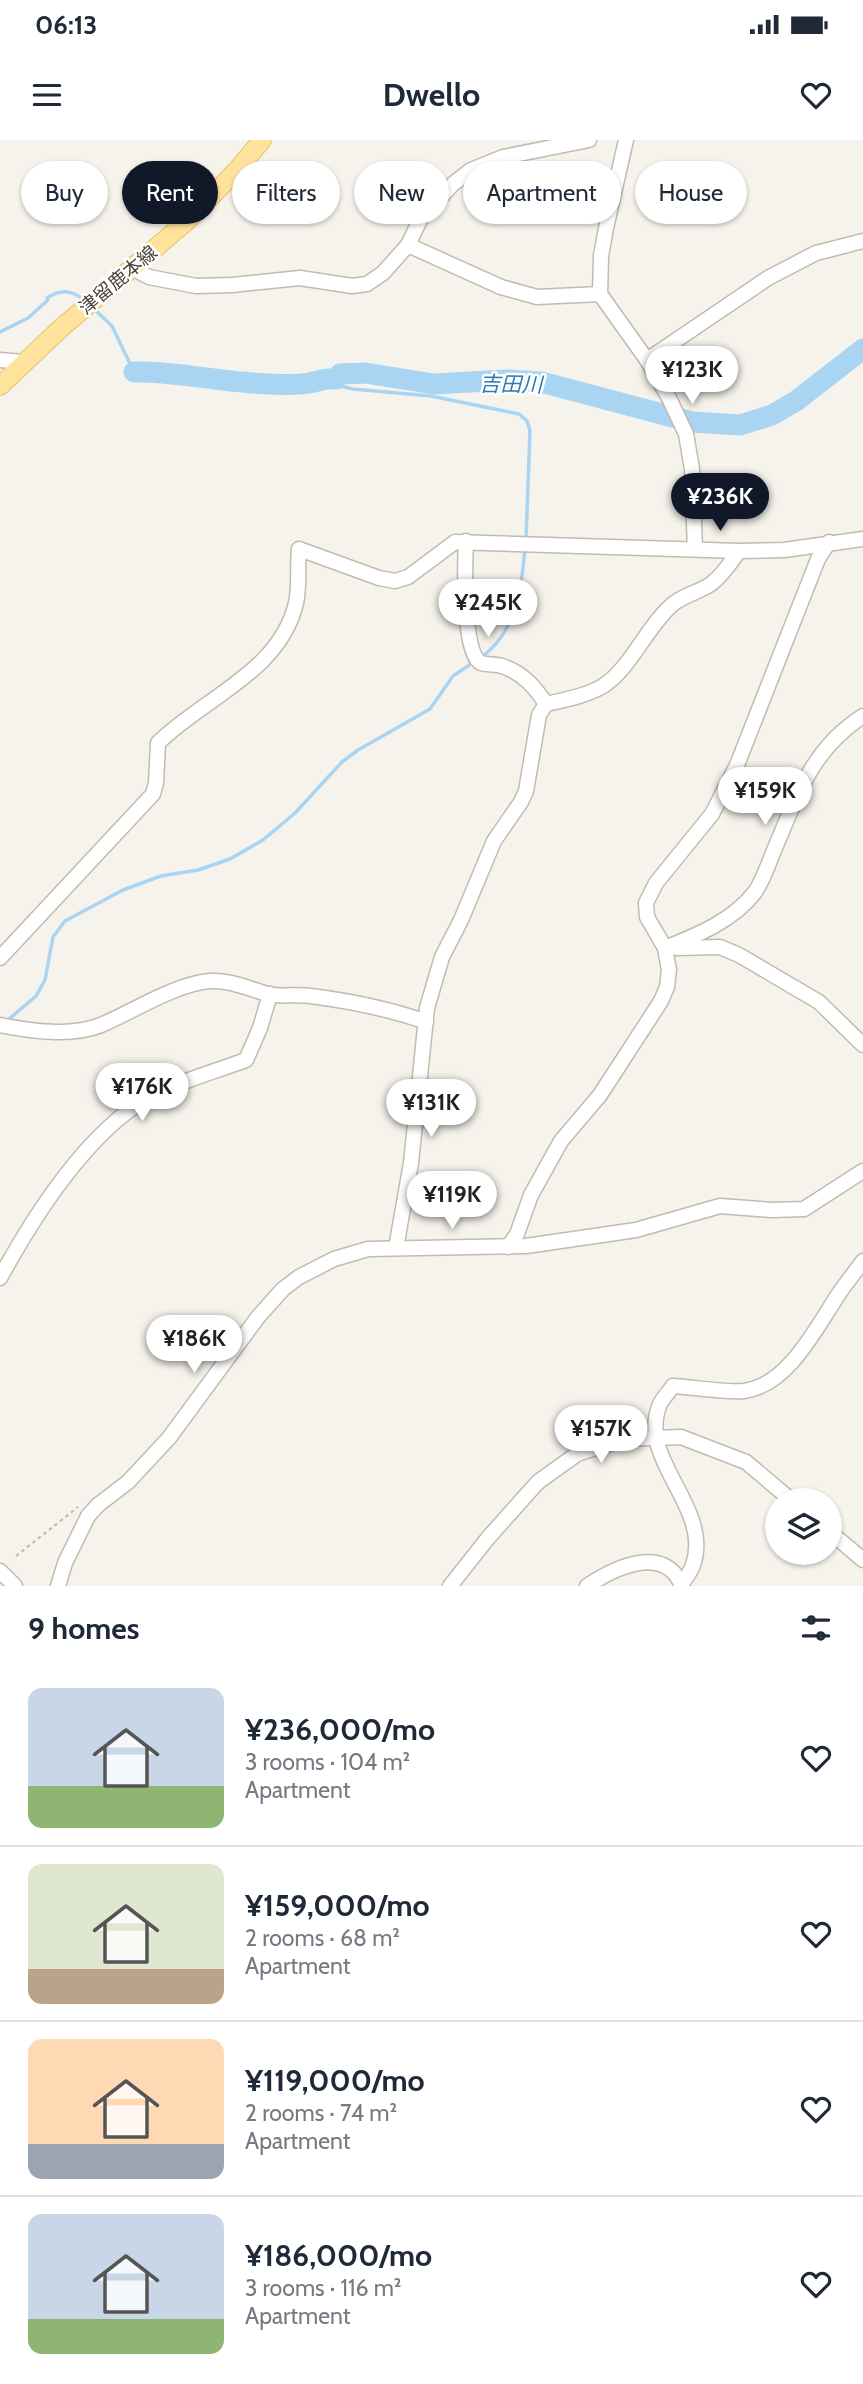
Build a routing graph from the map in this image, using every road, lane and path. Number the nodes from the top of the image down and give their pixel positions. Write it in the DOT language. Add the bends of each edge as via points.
graph roads {
  1 [pos="262,140"];
  2 [pos="589,140"];
  3 [pos="626,140"];
  4 [pos="863,242"];
  5 [pos="408,245"];
  6 [pos="132,268"];
  7 [pos="600,294"];
  8 [pos="0,360"];
  9 [pos="648,360"];
  10 [pos="24,362"];
  11 [pos="0,386"];
  12 [pos="863,539"];
  13 [pos="466,541"];
  14 [pos="829,542"];
  15 [pos="695,549"];
  16 [pos="739,551"];
  17 [pos="546,704"];
  18 [pos="863,716"];
  19 [pos="665,948"];
  20 [pos="0,958"];
  21 [pos="270,994"];
  22 [pos="426,1022"];
  23 [pos="0,1025"];
  24 [pos="863,1045"];
  25 [pos="863,1171"];
  26 [pos="508,1247"];
  27 [pos="396,1248"];
  28 [pos="863,1261"];
  29 [pos="0,1278"];
  30 [pos="657,1438"];
  31 [pos="777,1488"];
  32 [pos="98,1505"];
  33 [pos="842,1542"];
  34 [pos="16,1556"];
  35 [pos="863,1560"];
  36 [pos="0,1571"];
  37 [pos="682,1585"];
  38 [pos="15,1586"];
  39 [pos="58,1586"];
  40 [pos="450,1586"];
  41 [pos="587,1586"];
  1 -- 6 [label="main road, 津留鹿本線" via="187,222"];
  2 -- 5 [label="street" via="503,157 471,170 421,218"];
  3 -- 7 [label="street" via="601,256"];
  4 -- 9 [label="street" via="816,253 768,278"];
  5 -- 6 [label="street" via="367,284 300,278 197,286 149,277"];
  5 -- 7 [label="street" via="501,286 537,296"];
  6 -- 10 [label="main road, 津留鹿本線"];
  7 -- 9 [label="street"];
  8 -- 10 [label="street"];
  9 -- 15 [label="street" via="686,433"];
  10 -- 11 [label="main road, 津留鹿本線"];
  12 -- 14 [label="street"];
  13 -- 15 [label="street"];
  13 -- 17 [label="street" via="465,586 474,656 481,663 519,673"];
  13 -- 20 [label="street" via="455,542 408,577 395,581 299,549 296,603 275,645 244,678 176,725 158,743 153,794"];
  14 -- 16 [label="street"];
  14 -- 19 [label="street" via="818,559 737,765 712,814 656,883 646,903 646,917"];
  15 -- 16 [label="street"];
  16 -- 17 [label="street" via="712,583 674,603 603,685"];
  17 -- 22 [label="street" via="539,715 522,802 494,841 442,957"];
  18 -- 19 [label="street" via="835,737 812,765 755,891 734,914"];
  19 -- 24 [label="street" via="720,947 740,955 819,1002"];
  19 -- 26 [label="street" via="669,970 661,1001 600,1095 561,1141"];
  21 -- 22 [label="street" via="337,1000"];
  21 -- 23 [label="street" via="210,981 181,988 100,1025 78,1030 45,1032"];
  21 -- 29 [label="street" via="246,1060 154,1095 122,1115 41,1208"];
  22 -- 27 [label="street" via="411,1163"];
  25 -- 26 [label="street" via="804,1209 720,1206 636,1230"];
  26 -- 27 [label="street"];
  27 -- 32 [label="street" via="368,1249 334,1259 283,1289 169,1438 128,1482"];
  28 -- 30 [label="street" via="808,1343 780,1373 743,1391 673,1386 660,1404"];
  30 -- 31 [label="street" via="681,1437 746,1462"];
  30 -- 37 [label="street" via="692,1521 693,1565"];
  30 -- 40 [label="street" via="624,1439 577,1454 538,1482"];
  32 -- 34 [label="path" via="84,1502"];
  32 -- 39 [label="street" via="88,1516"];
  33 -- 35 [label="street"];
  36 -- 38 [label="street"];
  37 -- 41 [label="street" via="669,1568 632,1563"];
}
